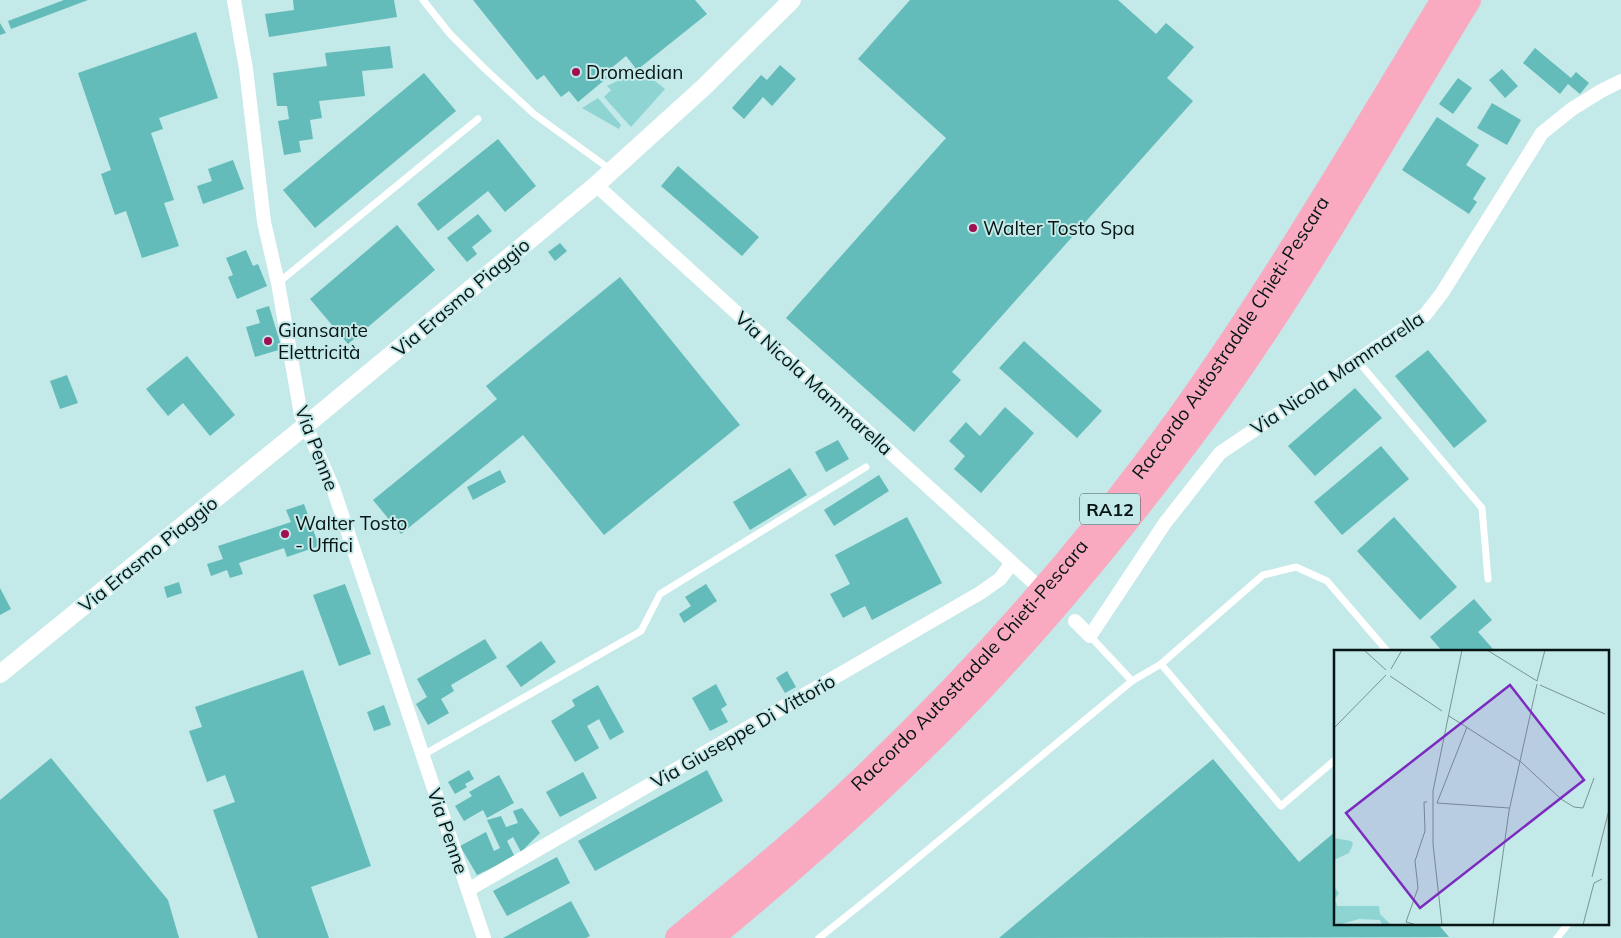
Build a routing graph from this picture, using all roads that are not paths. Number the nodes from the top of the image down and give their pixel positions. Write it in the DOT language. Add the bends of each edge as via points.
graph roads {
  1 [pos="234,0"];
  2 [pos="423,0"];
  3 [pos="792,0"];
  4 [pos="1444,0"];
  5 [pos="1468,0"];
  6 [pos="1621,81"];
  7 [pos="478,119"];
  8 [pos="612,171"];
  9 [pos="596,185"];
  10 [pos="278,283"];
  11 [pos="1357,360"];
  12 [pos="305,426"];
  13 [pos="866,467"];
  14 [pos="1012,563"];
  15 [pos="1488,579"];
  16 [pos="1032,581"];
  17 [pos="1075,621"];
  18 [pos="1090,636"];
  19 [pos="1386,650"];
  20 [pos="1161,664"];
  21 [pos="0,674"];
  22 [pos="1132,681"];
  23 [pos="423,755"];
  24 [pos="1334,761"];
  25 [pos="468,890"];
  26 [pos="1567,926"];
  27 [pos="484,938"];
  28 [pos="678,938"];
  29 [pos="710,938"];
  30 [pos="819,938"];
  31 [pos="1558,938"];
  1 -- 10 [label="street, Via Penne" via="246,69 264,222"];
  2 -- 8 [label="lane" via="450,34 534,114"];
  3 -- 8 [label="street, Via Erasmo Piaggio"];
  4 -- 28 [label="highway, Raccordo Autostradale Chieti-Pescara / RA12" via="1240,331 1171,429 1081,545 984,656 905,738 836,804"];
  5 -- 29 [label="highway, Raccordo Autostradale Chieti-Pescara / RA12" via="1274,315 1206,416 1137,508 1004,664 924,746 813,851"];
  6 -- 11 [label="street, Via Nicola Mammarella" via="1572,109 1542,133 1425,315"];
  7 -- 10 [label="lane"];
  8 -- 9 [label="street, Via Erasmo Piaggio"];
  9 -- 12 [label="street, Via Erasmo Piaggio"];
  9 -- 14 [label="street, Via Nicola Mammarella"];
  10 -- 12 [label="street, Via Penne"];
  11 -- 15 [label="lane" via="1482,508"];
  11 -- 18 [label="street, Via Nicola Mammarella" via="1220,453 1165,523"];
  12 -- 21 [label="street, Via Erasmo Piaggio"];
  12 -- 23 [label="street, Via Penne" via="333,488"];
  13 -- 23 [label="lane" via="660,594 642,631"];
  14 -- 16 [label="street, Via Nicola Mammarella"];
  14 -- 25 [label="street, Via Giuseppe Di Vittorio" via="1000,579 980,594"];
  17 -- 18 [label="street"];
  18 -- 22 [label="lane"];
  19 -- 20 [label="lane" via="1327,581 1296,567 1263,574"];
  20 -- 22 [label="lane"];
  20 -- 24 [label="lane" via="1281,806"];
  22 -- 30 [label="lane"];
  23 -- 25 [label="street, Via Penne"];
  25 -- 27 [label="street, Via Penne"];
  26 -- 31 [label="lane"];
}
